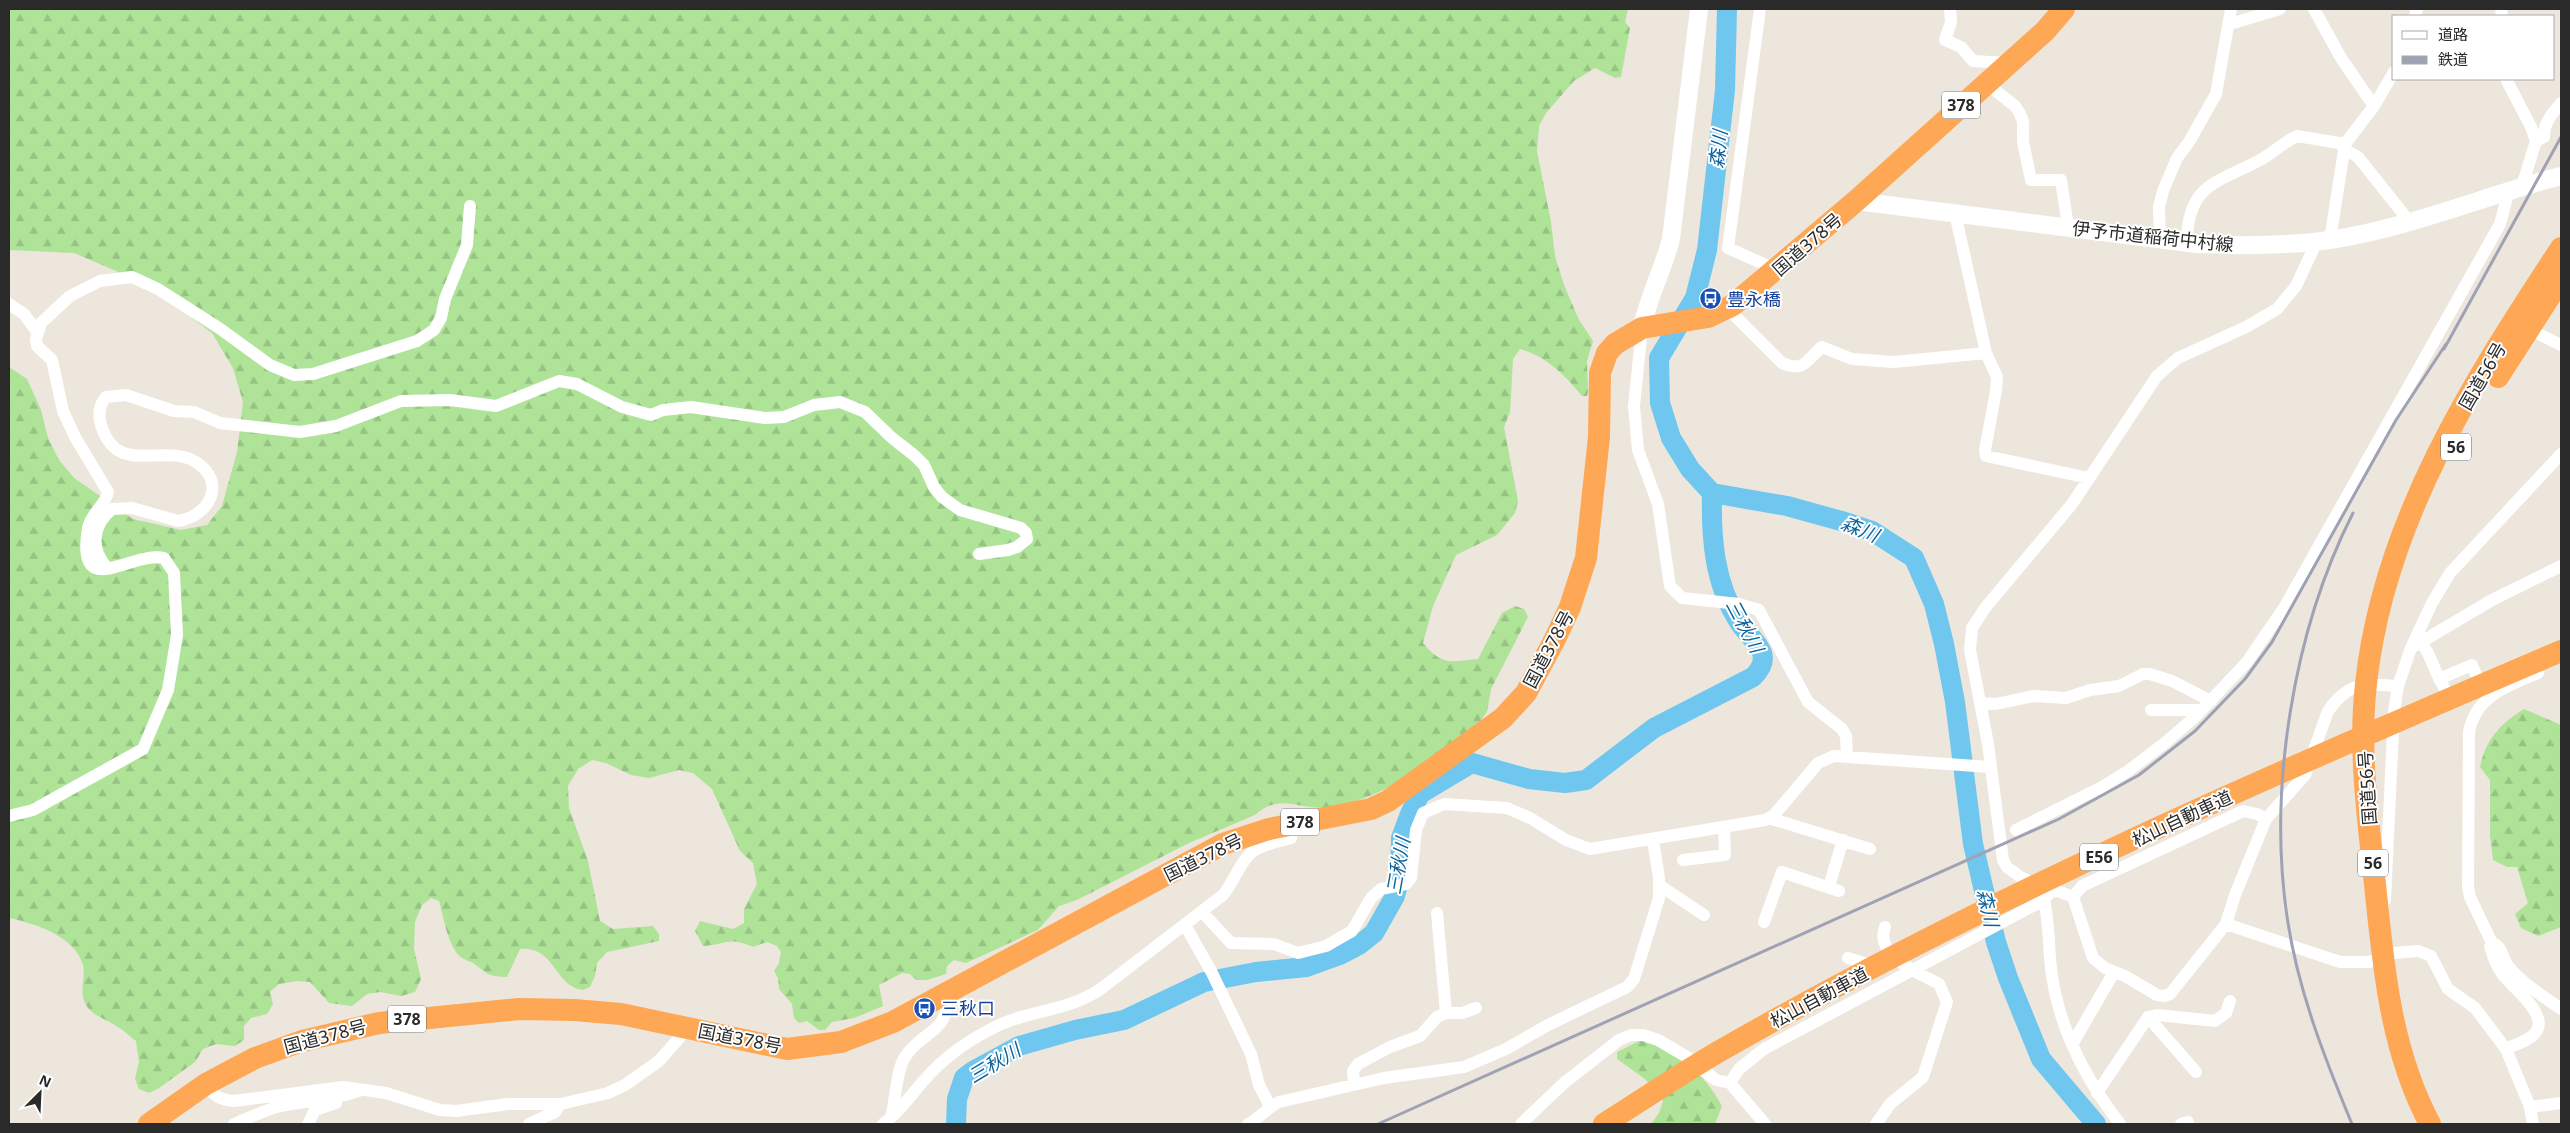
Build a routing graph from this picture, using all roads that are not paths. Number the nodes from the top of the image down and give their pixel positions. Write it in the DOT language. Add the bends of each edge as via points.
graph roads {
  1 [pos="1699,9"];
  2 [pos="1760,9"];
  3 [pos="1950,9"];
  4 [pos="2064,9"];
  5 [pos="2231,9"];
  6 [pos="2280,9"];
  7 [pos="2314,9"];
  8 [pos="2230,24"];
  9 [pos="2008,63"];
  10 [pos="2392,75"];
  11 [pos="2507,80"];
  12 [pos="1986,83"];
  13 [pos="2561,103"];
  14 [pos="2374,106"];
  15 [pos="2536,141"];
  16 [pos="2344,147"];
  17 [pos="2561,176"];
  18 [pos="2515,188"];
  19 [pos="1856,201"];
  20 [pos="470,206"];
  21 [pos="1955,213"];
  22 [pos="2409,221"];
  23 [pos="2068,227"];
  24 [pos="2160,239"];
  25 [pos="2324,240"];
  26 [pos="2186,243"];
  27 [pos="2561,248"];
  28 [pos="1777,270"];
  29 [pos="2561,279"];
  30 [pos="9,304"];
  31 [pos="1718,312"];
  32 [pos="1651,327"];
  33 [pos="2529,330"];
  34 [pos="37,332"];
  35 [pos="2561,345"];
  36 [pos="1986,352"];
  37 [pos="2561,454"];
  38 [pos="2089,478"];
  39 [pos="979,554"];
  40 [pos="2561,566"];
  41 [pos="107,568"];
  42 [pos="2382,594"];
  43 [pos="2416,645"];
  44 [pos="2561,652"];
  45 [pos="2561,663"];
  46 [pos="2365,684"];
  47 [pos="2398,686"];
  48 [pos="2486,699"];
  49 [pos="1981,703"];
  50 [pos="2206,706"];
  51 [pos="2151,710"];
  52 [pos="1847,756"];
  53 [pos="1985,767"];
  54 [pos="9,816"];
  55 [pos="1769,818"];
  56 [pos="2266,819"];
  57 [pos="1294,823"];
  58 [pos="1724,828"];
  59 [pos="2016,830"];
  60 [pos="1653,840"];
  61 [pos="1843,840"];
  62 [pos="1870,849"];
  63 [pos="1683,860"];
  64 [pos="1659,884"];
  65 [pos="2046,896"];
  66 [pos="2073,896"];
  67 [pos="1202,912"];
  68 [pos="1437,913"];
  69 [pos="1704,915"];
  70 [pos="1764,922"];
  71 [pos="2226,924"];
  72 [pos="1185,925"];
  73 [pos="1885,927"];
  74 [pos="2492,943"];
  75 [pos="2381,949"];
  76 [pos="1848,958"];
  77 [pos="1910,970"];
  78 [pos="2114,972"];
  79 [pos="946,994"];
  80 [pos="2230,1001"];
  81 [pos="1476,1008"];
  82 [pos="2561,1009"];
  83 [pos="1446,1013"];
  84 [pos="2148,1017"];
  85 [pos="688,1028"];
  86 [pos="2073,1043"];
  87 [pos="2506,1049"];
  88 [pos="2196,1072"];
  89 [pos="1730,1083"];
  90 [pos="206,1084"];
  91 [pos="1354,1084"];
  92 [pos="363,1089"];
  93 [pos="2097,1093"];
  94 [pos="344,1097"];
  95 [pos="2561,1103"];
  96 [pos="561,1104"];
  97 [pos="1270,1106"];
  98 [pos="2530,1107"];
  99 [pos="887,1121"];
  100 [pos="149,1124"];
  101 [pos="234,1124"];
  102 [pos="308,1124"];
  103 [pos="530,1124"];
  104 [pos="1248,1124"];
  105 [pos="1521,1124"];
  106 [pos="1604,1124"];
  107 [pos="1765,1124"];
  108 [pos="1876,1124"];
  109 [pos="2120,1124"];
  110 [pos="2430,1124"];
  111 [pos="2532,1124"];
  1 -- 32 [label="street" via="1671,239 1647,306"];
  2 -- 28 [label="street" via="1728,248"];
  3 -- 9 [label="street" via="1951,22 1945,40 1961,47 1973,61"];
  4 -- 9 [label="highway, 国道378号 / 378"];
  5 -- 8 [label="street"];
  6 -- 8 [label="street"];
  7 -- 14 [label="street"];
  8 -- 24 [label="street" via="2216,94 2177,158 2163,190 2159,207"];
  9 -- 12 [label="highway, 国道378号 / 378"];
  10 -- 14 [label="street"];
  11 -- 15 [label="street"];
  12 -- 19 [label="highway, 国道378号 / 378"];
  12 -- 23 [label="street" via="2019,112 2031,180 2060,180"];
  13 -- 15 [label="street" via="2550,117 2544,136"];
  14 -- 16 [label="street"];
  15 -- 18 [label="street"];
  16 -- 22 [label="street" via="2358,156"];
  16 -- 25 [label="street"];
  16 -- 26 [label="street" via="2297,136 2262,159 2215,182 2201,194 2192,209"];
  17 -- 18 [label="street, 伊予市道稲荷中村線"];
  18 -- 22 [label="street, 伊予市道稲荷中村線"];
  18 -- 50 [label="street" via="2500,224 2284,608 2247,662"];
  19 -- 21 [label="street, 伊予市道稲荷中村線"];
  19 -- 28 [label="highway, 国道378号 / 378"];
  20 -- 34 [label="street" via="468,245 434,330 417,341 335,368 294,375 270,365 172,297 132,278 100,281 78,291 50,312"];
  21 -- 23 [label="street, 伊予市道稲荷中村線"];
  21 -- 36 [label="street"];
  22 -- 25 [label="street, 伊予市道稲荷中村線"];
  23 -- 24 [label="street, 伊予市道稲荷中村線"];
  24 -- 26 [label="street, 伊予市道稲荷中村線"];
  25 -- 26 [label="street, 伊予市道稲荷中村線" via="2243,245"];
  25 -- 38 [label="street" via="2296,286 2277,309 2246,328 2166,366"];
  27 -- 42 [label="highway, 国道56号 / 56" via="2472,391 2423,482"];
  28 -- 31 [label="highway, 国道378号 / 378"];
  29 -- 33 [label="highway, 国道56号 / 56"];
  30 -- 34 [label="street" via="24,314"];
  31 -- 32 [label="highway, 国道378号 / 378"];
  31 -- 36 [label="street" via="1782,363 1791,366 1804,365 1822,347 1852,359 1894,362"];
  32 -- 52 [label="street" via="1634,406 1638,450 1658,504 1670,586 1682,598 1739,604 1759,610 1808,702 1842,729 1846,736"];
  32 -- 57 [label="highway, 国道378号 / 378" via="1615,344 1602,363 1591,526 1582,576 1570,607 1526,693 1488,730 1388,801 1364,810"];
  33 -- 35 [label="street"];
  33 -- 42 [label="highway, 国道56号 / 56" via="2479,407 2439,478"];
  34 -- 41 [label="street" via="37,346 54,365 63,411 86,458 108,492 88,526 86,557 94,568"];
  36 -- 38 [label="street" via="1997,383 1986,456"];
  37 -- 43 [label="street" via="2450,573 2432,603"];
  38 -- 49 [label="street" via="2059,521 1985,608 1972,628 1970,650"];
  39 -- 41 [label="street" via="1017,547 1027,538 1026,533 1021,528 960,510 942,497 924,465 865,412 852,406 829,402 775,418 692,407 663,410 651,415 622,407 577,384 559,381 496,406 450,400 401,401 336,426 300,432 220,423 194,412 174,411 126,395 106,396 102,401 100,421 110,442 130,456 171,455 195,462 210,478 212,497 200,513 178,521 132,508 112,509 98,524 94,538 99,559"];
  40 -- 43 [label="street" via="2492,600"];
  41 -- 54 [label="street" via="156,556 170,564 174,573 177,635 168,690 143,750 33,810"];
  42 -- 46 [label="highway, 国道56号 / 56"];
  43 -- 47 [label="street"];
  43 -- 48 [label="street" via="2432,658 2441,683 2472,665"];
  44 -- 106 [label="highway, 松山自動車道 / E56" via="2342,744 2063,873 1773,1022 1715,1054"];
  45 -- 48 [label="street" via="2498,690"];
  46 -- 47 [label="street"];
  46 -- 56 [label="street" via="2353,687 2328,711 2305,775"];
  46 -- 75 [label="highway, 国道56号 / 56" via="2365,773"];
  47 -- 75 [label="street" via="2391,735"];
  48 -- 74 [label="street" via="2475,711 2469,732 2468,887"];
  49 -- 50 [label="street" via="1996,704 2033,696 2066,698 2090,690 2119,686 2150,674 2172,681"];
  49 -- 53 [label="street"];
  50 -- 51 [label="street"];
  50 -- 59 [label="street" via="2128,771"];
  52 -- 53 [label="street"];
  52 -- 55 [label="street" via="1834,756 1818,764"];
  53 -- 65 [label="street" via="2006,867"];
  55 -- 58 [label="street"];
  55 -- 61 [label="street"];
  56 -- 66 [label="street" via="2243,811 2082,886"];
  56 -- 71 [label="street"];
  57 -- 67 [label="street" via="1291,838 1258,848 1248,855 1232,884"];
  57 -- 79 [label="highway, 国道378号 / 378" via="1223,844"];
  58 -- 60 [label="street"];
  58 -- 63 [label="street" via="1725,855"];
  60 -- 64 [label="street"];
  60 -- 67 [label="street" via="1590,849 1566,840 1507,808 1444,804 1423,813 1416,830 1411,878 1406,884 1381,889 1371,898 1352,931 1326,946 1298,953 1274,944 1231,943"];
  61 -- 62 [label="street"];
  61 -- 70 [label="street" via="1834,889 1782,872"];
  64 -- 69 [label="street"];
  64 -- 91 [label="street" via="1659,898 1637,972 1627,987 1506,1049 1464,1066"];
  65 -- 66 [label="street" via="2058,891"];
  65 -- 77 [label="street"];
  65 -- 86 [label="street" via="2055,995"];
  66 -- 78 [label="street" via="2093,958"];
  67 -- 72 [label="street"];
  68 -- 83 [label="street"];
  71 -- 75 [label="street" via="2340,962 2369,962"];
  71 -- 78 [label="street" via="2170,994 2157,996"];
  72 -- 97 [label="street" via="1251,1054 1259,1085"];
  72 -- 99 [label="street" via="1086,999 995,1027 973,1041 926,1077"];
  73 -- 77 [label="street" via="1887,949"];
  74 -- 82 [label="street" via="2499,947 2507,965 2519,978"];
  74 -- 87 [label="street" via="2494,959 2503,975 2529,1003 2539,1020 2535,1034"];
  75 -- 87 [label="street" via="2395,953 2418,951 2431,956 2448,989 2475,1008"];
  75 -- 110 [label="highway, 国道56号 / 56" via="2402,1057 2418,1102"];
  76 -- 77 [label="street" via="1868,966"];
  77 -- 89 [label="street" via="1764,1048 1739,1069"];
  77 -- 108 [label="street" via="1939,984 1946,995 1946,1010 1924,1077 1890,1104"];
  78 -- 86 [label="street"];
  79 -- 85 [label="highway, 国道378号 / 378" via="866,1034 815,1047 761,1045"];
  79 -- 99 [label="street" via="948,1007 942,1022 905,1056"];
  80 -- 84 [label="street" via="2226,1013 2216,1021 2157,1014"];
  81 -- 83 [label="street" via="1462,1013"];
  83 -- 91 [label="street" via="1437,1017 1420,1036 1358,1064 1353,1071"];
  84 -- 88 [label="street"];
  84 -- 93 [label="street"];
  85 -- 90 [label="highway, 国道378号 / 378" via="621,1014 548,1008 379,1022 276,1049"];
  85 -- 96 [label="street" via="659,1061 625,1085 608,1093"];
  86 -- 93 [label="street" via="2084,1072"];
  87 -- 98 [label="street"];
  89 -- 105 [label="street" via="1716,1080 1658,1040 1631,1035 1619,1040 1564,1083"];
  89 -- 107 [label="street"];
  90 -- 92 [label="street" via="211,1093 223,1100 234,1101 329,1088"];
  90 -- 100 [label="highway, 国道378号 / 378"];
  91 -- 97 [label="street"];
  92 -- 94 [label="street"];
  92 -- 96 [label="street" via="408,1098 440,1110 508,1104"];
  93 -- 109 [label="street"];
  94 -- 101 [label="street" via="281,1106"];
  94 -- 102 [label="street" via="315,1110"];
  95 -- 98 [label="street"];
  96 -- 103 [label="street" via="555,1112"];
  97 -- 104 [label="street" via="1261,1118"];
  98 -- 111 [label="street"];
}
